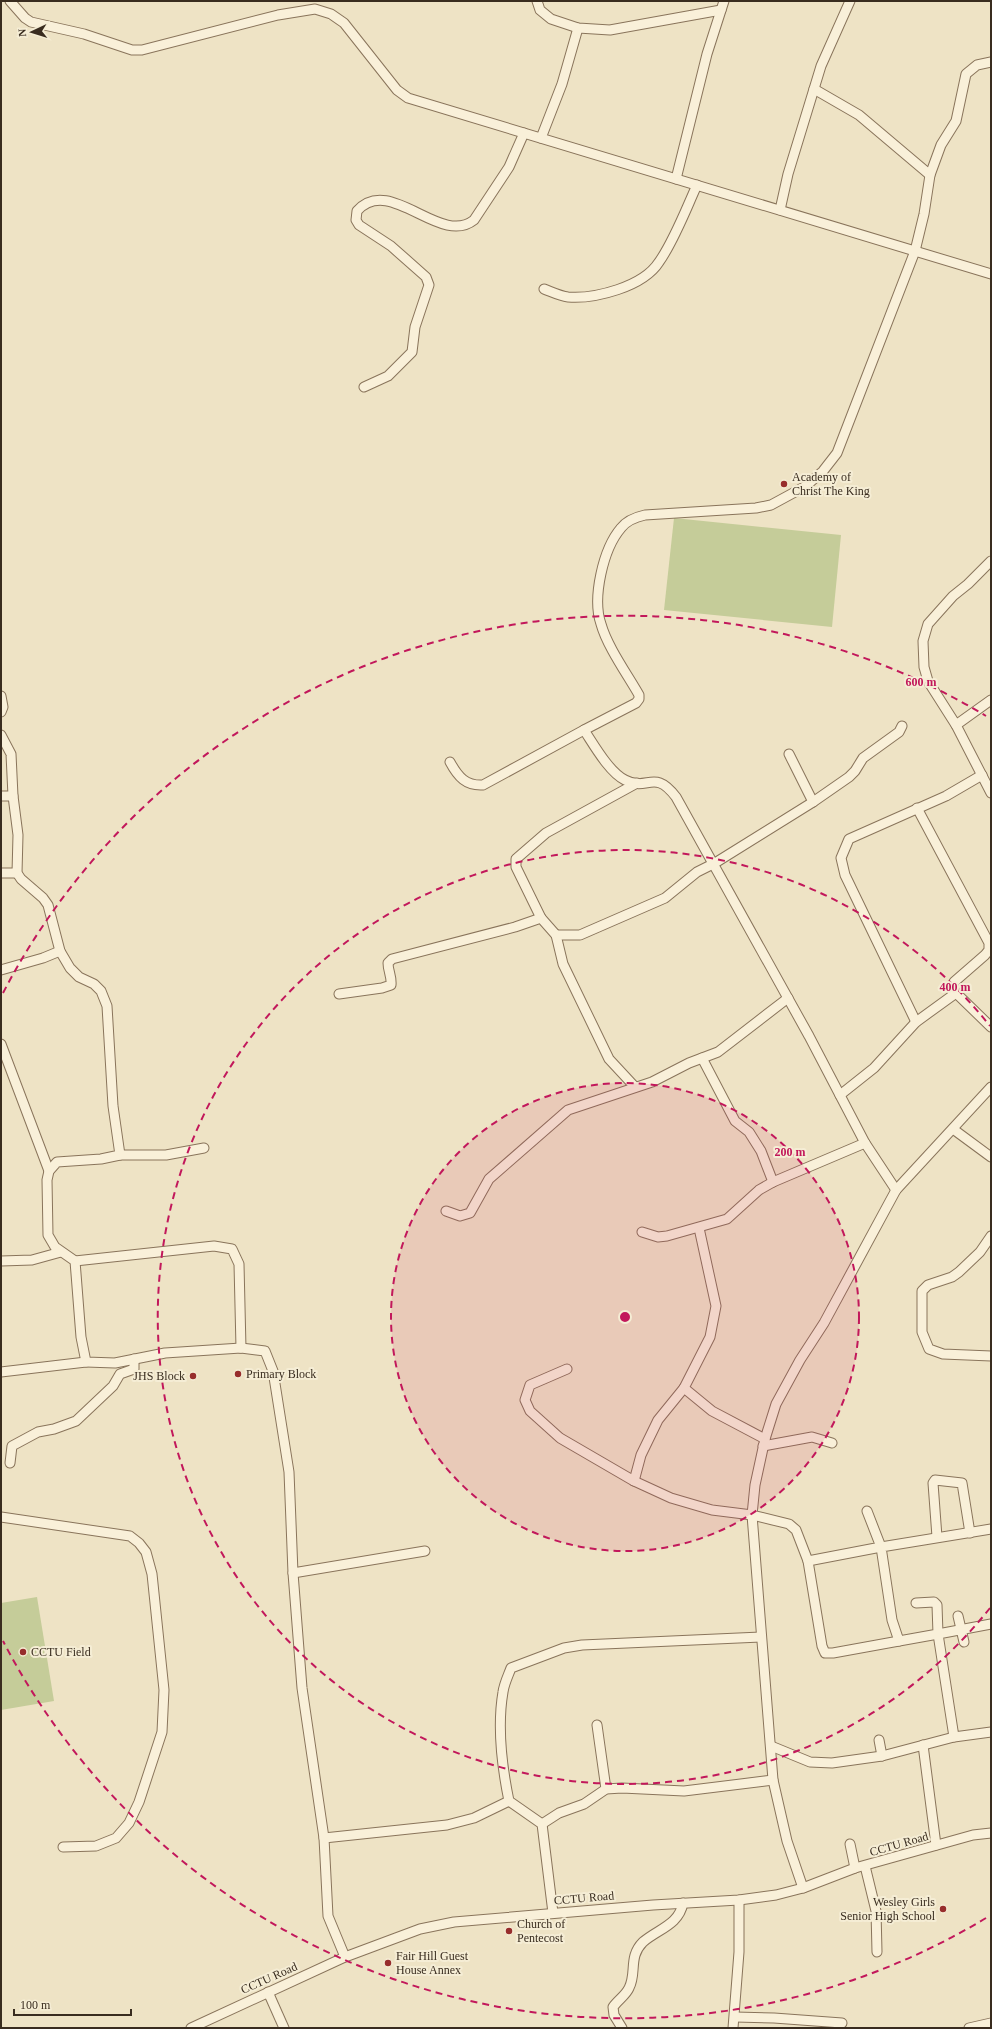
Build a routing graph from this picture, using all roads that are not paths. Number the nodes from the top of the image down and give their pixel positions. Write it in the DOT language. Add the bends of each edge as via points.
graph roads {
  1 [pos="10,1"];
  2 [pos="537,1"];
  3 [pos="724,1"];
  4 [pos="850,1"];
  5 [pos="721,10"];
  6 [pos="578,28"];
  7 [pos="991,62"];
  8 [pos="814,89"];
  9 [pos="524,133"];
  10 [pos="541,138"];
  11 [pos="930,175"];
  12 [pos="676,179"];
  13 [pos="697,185"];
  14 [pos="780,210"];
  15 [pos="915,251"];
  16 [pos="991,274"];
  17 [pos="544,289"];
  18 [pos="364,387"];
  19 [pos="991,561"];
  20 [pos="1,696"];
  21 [pos="991,700"];
  22 [pos="1,712"];
  23 [pos="956,725"];
  24 [pos="902,726"];
  25 [pos="584,730"];
  26 [pos="1,735"];
  27 [pos="789,754"];
  28 [pos="450,762"];
  29 [pos="982,775"];
  30 [pos="637,783"];
  31 [pos="991,793"];
  32 [pos="1,796"];
  33 [pos="13,796"];
  34 [pos="813,802"];
  35 [pos="918,808"];
  36 [pos="715,863"];
  37 [pos="1,873"];
  38 [pos="17,873"];
  39 [pos="541,918"];
  40 [pos="556,935"];
  41 [pos="60,951"];
  42 [pos="1,970"];
  43 [pos="956,993"];
  44 [pos="339,994"];
  45 [pos="788,998"];
  46 [pos="916,1022"];
  47 [pos="991,1027"];
  48 [pos="1,1044"];
  49 [pos="702,1058"];
  50 [pos="635,1087"];
  51 [pos="991,1087"];
  52 [pos="840,1095"];
  53 [pos="953,1129"];
  54 [pos="865,1143"];
  55 [pos="204,1148"];
  56 [pos="120,1155"];
  57 [pos="991,1157"];
  58 [pos="49,1171"];
  59 [pos="773,1182"];
  60 [pos="896,1190"];
  61 [pos="446,1212"];
  62 [pos="699,1228"];
  63 [pos="642,1232"];
  64 [pos="991,1236"];
  65 [pos="61,1252"];
  66 [pos="1,1261"];
  67 [pos="75,1261"];
  68 [pos="241,1348"];
  69 [pos="991,1356"];
  70 [pos="134,1359"];
  71 [pos="86,1362"];
  72 [pos="568,1369"];
  73 [pos="1,1372"];
  74 [pos="684,1388"];
  75 [pos="764,1442"];
  76 [pos="832,1443"];
  77 [pos="10,1463"];
  78 [pos="634,1481"];
  79 [pos="867,1511"];
  80 [pos="752,1516"];
  81 [pos="1,1517"];
  82 [pos="991,1529"];
  83 [pos="970,1533"];
  84 [pos="937,1537"];
  85 [pos="881,1547"];
  86 [pos="425,1551"];
  87 [pos="808,1561"];
  88 [pos="293,1573"];
  89 [pos="916,1603"];
  90 [pos="958,1616"];
  91 [pos="991,1624"];
  92 [pos="961,1630"];
  93 [pos="938,1634"];
  94 [pos="761,1637"];
  95 [pos="899,1641"];
  96 [pos="964,1642"];
  97 [pos="597,1725"];
  98 [pos="991,1732"];
  99 [pos="954,1737"];
  100 [pos="879,1740"];
  101 [pos="923,1745"];
  102 [pos="770,1746"];
  103 [pos="882,1756"];
  104 [pos="773,1780"];
  105 [pos="606,1789"];
  106 [pos="509,1801"];
  107 [pos="542,1824"];
  108 [pos="991,1833"];
  109 [pos="324,1838"];
  110 [pos="850,1844"];
  111 [pos="936,1845"];
  112 [pos="63,1847"];
  113 [pos="865,1866"];
  114 [pos="855,1868"];
  115 [pos="803,1888"];
  116 [pos="738,1900"];
  117 [pos="683,1903"];
  118 [pos="554,1913"];
  119 [pos="877,1952"];
  120 [pos="345,1957"];
  121 [pos="268,1992"];
  122 [pos="735,2017"];
  123 [pos="991,2023"];
  124 [pos="842,2024"];
  125 [pos="191,2028"];
  126 [pos="284,2028"];
  127 [pos="622,2028"];
  128 [pos="632,2028"];
  129 [pos="733,2028"];
  130 [pos="969,2028"];
  1 -- 9 [label="street" via="31,22 84,34 132,50 142,50 278,15 315,9 331,14 344,23 397,90 408,98"];
  2 -- 6 [label="street" via="543,14"];
  3 -- 5 [label="street"];
  4 -- 8 [label="street" via="821,66"];
  5 -- 6 [label="street" via="610,30"];
  5 -- 12 [label="street" via="707,54"];
  6 -- 10 [label="street" via="562,84"];
  7 -- 11 [label="street" via="977,65 966,74 956,121 941,145"];
  8 -- 11 [label="street" via="859,115"];
  8 -- 14 [label="street" via="788,174"];
  9 -- 10 [label="street"];
  9 -- 18 [label="street" via="505,174 474,220 468,224 461,226 434,221 391,202 367,203 357,211 356,220 359,225 391,246 426,277 429,285 415,326 412,352 388,376"];
  10 -- 12 [label="street"];
  11 -- 15 [label="street"];
  12 -- 13 [label="street"];
  13 -- 14 [label="street"];
  13 -- 17 [label="street" via="659,262 649,274 626,286 591,297 566,297"];
  14 -- 15 [label="street"];
  15 -- 16 [label="street"];
  15 -- 25 [label="street" via="837,453 823,471 806,486 771,505 645,515 634,518 622,527 612,541 605,558 598,593 598,610 601,625 639,699 636,703"];
  19 -- 23 [label="street" via="953,596 928,624 923,641 924,667 928,681"];
  20 -- 22 [label="street"];
  21 -- 23 [label="street"];
  23 -- 29 [label="street"];
  24 -- 34 [label="street" via="899,732 863,758 849,777"];
  25 -- 28 [label="street" via="483,785 468,784 462,780"];
  25 -- 30 [label="street" via="614,772 625,780"];
  26 -- 33 [label="street" via="11,754"];
  27 -- 34 [label="street"];
  29 -- 31 [label="street"];
  29 -- 35 [label="street" via="946,796"];
  30 -- 36 [label="street" via="661,782 668,786"];
  30 -- 39 [label="street" via="546,833 516,859 516,866"];
  32 -- 33 [label="street"];
  33 -- 38 [label="street" via="18,835"];
  34 -- 36 [label="street"];
  35 -- 43 [label="street" via="989,943 986,955 954,982 953,988"];
  35 -- 46 [label="street" via="849,839 841,858 845,875"];
  36 -- 40 [label="street" via="697,872 658,902 580,935"];
  36 -- 45 [label="street"];
  37 -- 38 [label="street"];
  38 -- 41 [label="street" via="20,879 48,905"];
  39 -- 40 [label="street"];
  39 -- 44 [label="street" via="392,959 388,963 391,985"];
  40 -- 50 [label="street" via="563,964 609,1059"];
  41 -- 42 [label="street"];
  41 -- 56 [label="street" via="74,973 94,984 105,998 113,1106"];
  43 -- 46 [label="street"];
  43 -- 47 [label="street"];
  45 -- 49 [label="street" via="718,1052"];
  45 -- 52 [label="street"];
  46 -- 52 [label="street" via="874,1068"];
  48 -- 58 [label="street"];
  49 -- 50 [label="street" via="652,1082"];
  49 -- 59 [label="street" via="736,1121 749,1132 761,1150"];
  50 -- 61 [label="street" via="568,1110 489,1179 470,1213 460,1216"];
  51 -- 53 [label="street"];
  52 -- 54 [label="street"];
  53 -- 57 [label="street"];
  53 -- 60 [label="street"];
  54 -- 59 [label="street"];
  54 -- 60 [label="street"];
  55 -- 56 [label="street" via="166,1155"];
  56 -- 58 [label="street" via="57,1162"];
  58 -- 65 [label="street" via="46,1205 48,1234 50,1242"];
  59 -- 62 [label="street" via="759,1190 727,1219"];
  60 -- 75 [label="street" via="824,1323 776,1404"];
  62 -- 63 [label="street" via="662,1236"];
  62 -- 74 [label="street" via="716,1306 710,1337"];
  64 -- 69 [label="street" via="980,1252 959,1272 928,1285 922,1291 922,1332 929,1349 943,1354"];
  65 -- 66 [label="street" via="32,1260"];
  65 -- 67 [label="street"];
  67 -- 68 [label="street" via="214,1246 232,1249 239,1264"];
  67 -- 71 [label="street" via="80,1337"];
  68 -- 70 [label="street" via="165,1353"];
  68 -- 88 [label="street" via="265,1351 273,1371 289,1472"];
  70 -- 71 [label="street" via="115,1363"];
  70 -- 77 [label="street" via="134,1369 120,1374 113,1386 76,1421 38,1432 12,1446"];
  71 -- 73 [label="street"];
  72 -- 78 [label="street" via="530,1385 525,1400 530,1411 560,1438"];
  74 -- 75 [label="street" via="712,1411"];
  74 -- 78 [label="street" via="658,1420 641,1455"];
  75 -- 76 [label="street" via="812,1437"];
  75 -- 80 [label="street" via="755,1485"];
  78 -- 80 [label="street" via="684,1502 712,1510"];
  79 -- 85 [label="street"];
  80 -- 87 [label="street" via="789,1524 796,1530"];
  80 -- 94 [label="street"];
  81 -- 112 [label="street" via="130,1536 146,1552 152,1574 164,1712 162,1732 140,1802 129,1823 116,1838 96,1846"];
  82 -- 83 [label="street"];
  83 -- 84 [label="street"];
  83 -- 84 [label="street" via="962,1483 939,1479 934,1483"];
  84 -- 85 [label="street"];
  85 -- 87 [label="street"];
  85 -- 95 [label="street" via="892,1620"];
  86 -- 88 [label="street"];
  87 -- 95 [label="street" via="825,1653"];
  88 -- 109 [label="street" via="302,1688"];
  89 -- 93 [label="street" via="934,1602 937,1605"];
  90 -- 92 [label="street"];
  91 -- 92 [label="street"];
  92 -- 93 [label="street"];
  92 -- 96 [label="street"];
  93 -- 95 [label="street"];
  93 -- 99 [label="street"];
  94 -- 102 [label="street"];
  94 -- 106 [label="street" via="582,1645 564,1648 511,1668 503,1691 501,1720 502,1765"];
  97 -- 105 [label="street"];
  98 -- 99 [label="street"];
  99 -- 101 [label="street"];
  100 -- 103 [label="street"];
  101 -- 103 [label="street"];
  101 -- 111 [label="street"];
  102 -- 103 [label="street" via="810,1762 832,1763"];
  102 -- 104 [label="street"];
  104 -- 105 [label="street" via="684,1792"];
  104 -- 115 [label="street" via="787,1841"];
  105 -- 107 [label="street" via="584,1804"];
  106 -- 107 [label="street"];
  106 -- 109 [label="street" via="474,1818 447,1825"];
  107 -- 118 [label="street"];
  108 -- 111 [label="street, CCTU Road"];
  109 -- 120 [label="street" via="328,1916"];
  110 -- 114 [label="street"];
  111 -- 113 [label="street, CCTU Road"];
  113 -- 114 [label="street, CCTU Road"];
  113 -- 119 [label="street" via="876,1911"];
  114 -- 115 [label="street, CCTU Road"];
  115 -- 116 [label="street, CCTU Road"];
  116 -- 117 [label="street, CCTU Road"];
  116 -- 122 [label="street" via="739,1952"];
  117 -- 118 [label="street, CCTU Road"];
  117 -- 127 [label="street" via="677,1918 643,1942 636,1952 630,1987 613,2007 614,2015"];
  118 -- 120 [label="street, CCTU Road" via="454,1922 420,1929"];
  120 -- 121 [label="street, CCTU Road"];
  121 -- 125 [label="street, CCTU Road"];
  121 -- 126 [label="street"];
  122 -- 124 [label="street"];
  122 -- 129 [label="street"];
  123 -- 130 [label="street"];
  127 -- 128 [label="street"];
}
